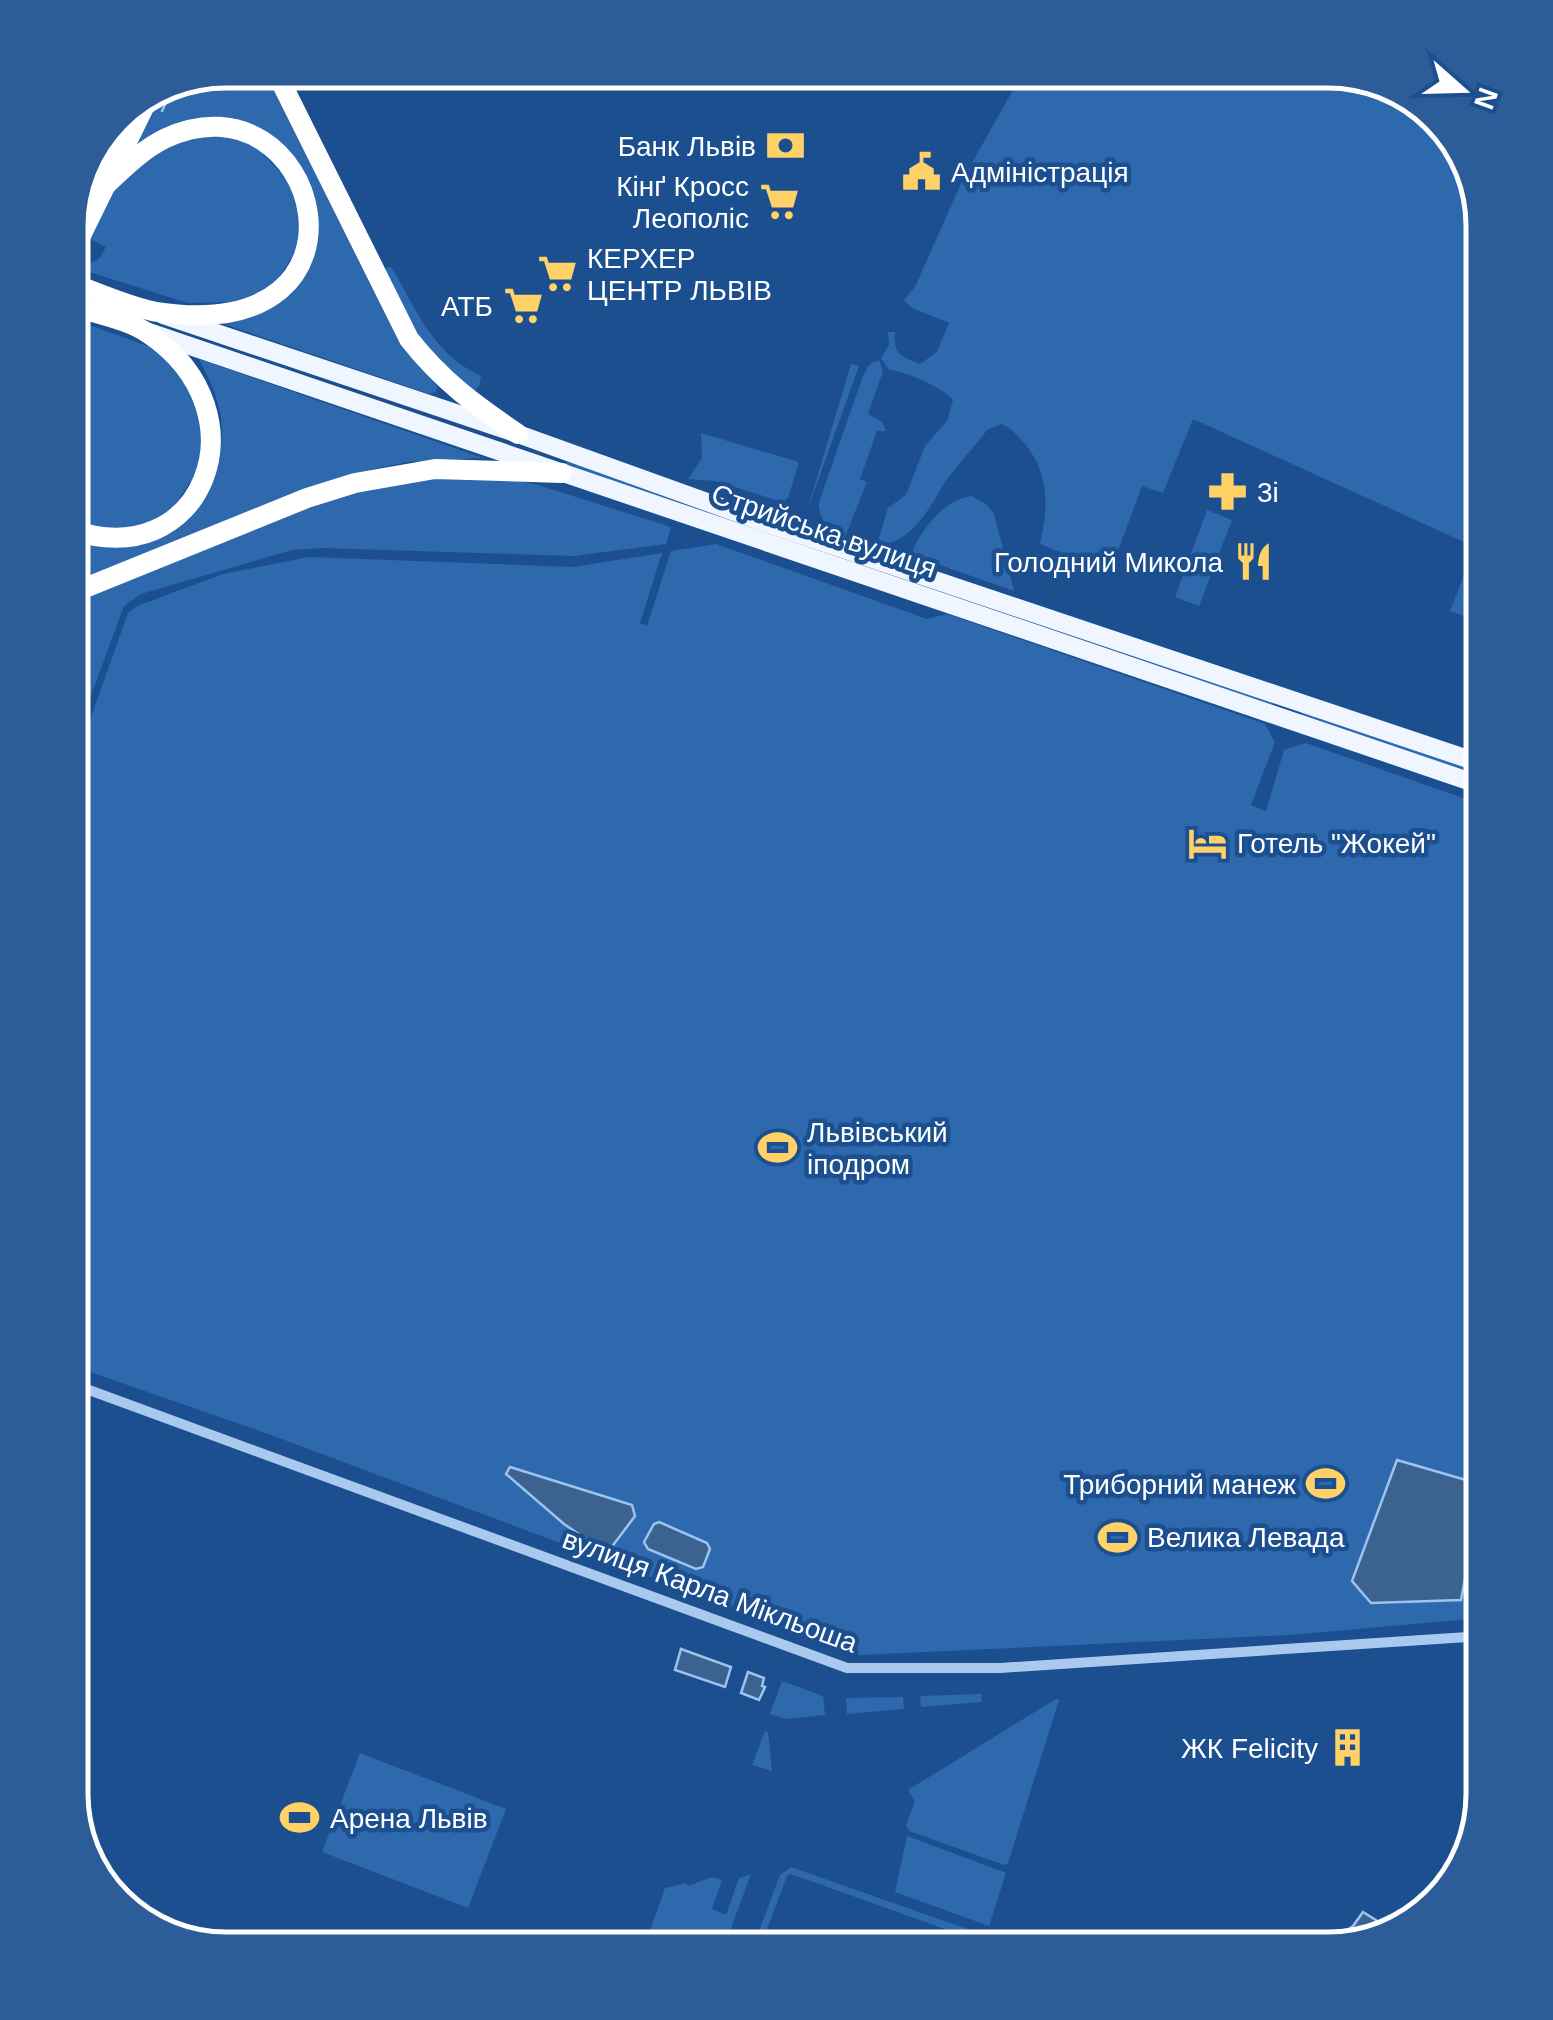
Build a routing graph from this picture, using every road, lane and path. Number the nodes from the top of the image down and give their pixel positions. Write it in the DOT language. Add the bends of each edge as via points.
graph roads {
  1 [pos="284,88"];
  2 [pos="138,119"];
  3 [pos="108,153"];
  4 [pos="106,185"];
  5 [pos="88,222"];
  6 [pos="88,292"];
  7 [pos="88,309"];
  8 [pos="150,321"];
  9 [pos="518,434"];
  10 [pos="562,472"];
  11 [pos="88,534"];
  12 [pos="796,542"];
  13 [pos="88,587"];
  14 [pos="1466,759"];
  15 [pos="1466,780"];
  16 [pos="88,1390"];
  17 [pos="1466,1637"];
  1 -- 9 [label="highway" via="409,339 436,373"];
  2 -- 4 [label="highway"];
  3 -- 4 [label="highway"];
  4 -- 5 [label="highway"];
  4 -- 8 [label="highway" via="165,138 205,128 262,142 302,186 310,235 301,265 278,291 217,314"];
  6 -- 8 [label="highway"];
  7 -- 8 [label="highway"];
  8 -- 9 [label="main road, Стрийська вулиця"];
  8 -- 10 [label="main road, Стрийська вулиця"];
  8 -- 11 [label="highway" via="205,397 212,438 206,474 186,505 159,528 122,539"];
  9 -- 12 [label="main road, Стрийська вулиця"];
  10 -- 12 [label="main road, Стрийська вулиця"];
  10 -- 13 [label="highway" via="434,469 355,483"];
  12 -- 14 [label="main road, Стрийська вулиця"];
  12 -- 15 [label="main road, Стрийська вулиця"];
  16 -- 17 [label="street, вулиця Карла Мікльоша" via="847,1668 1000,1668"];
}
